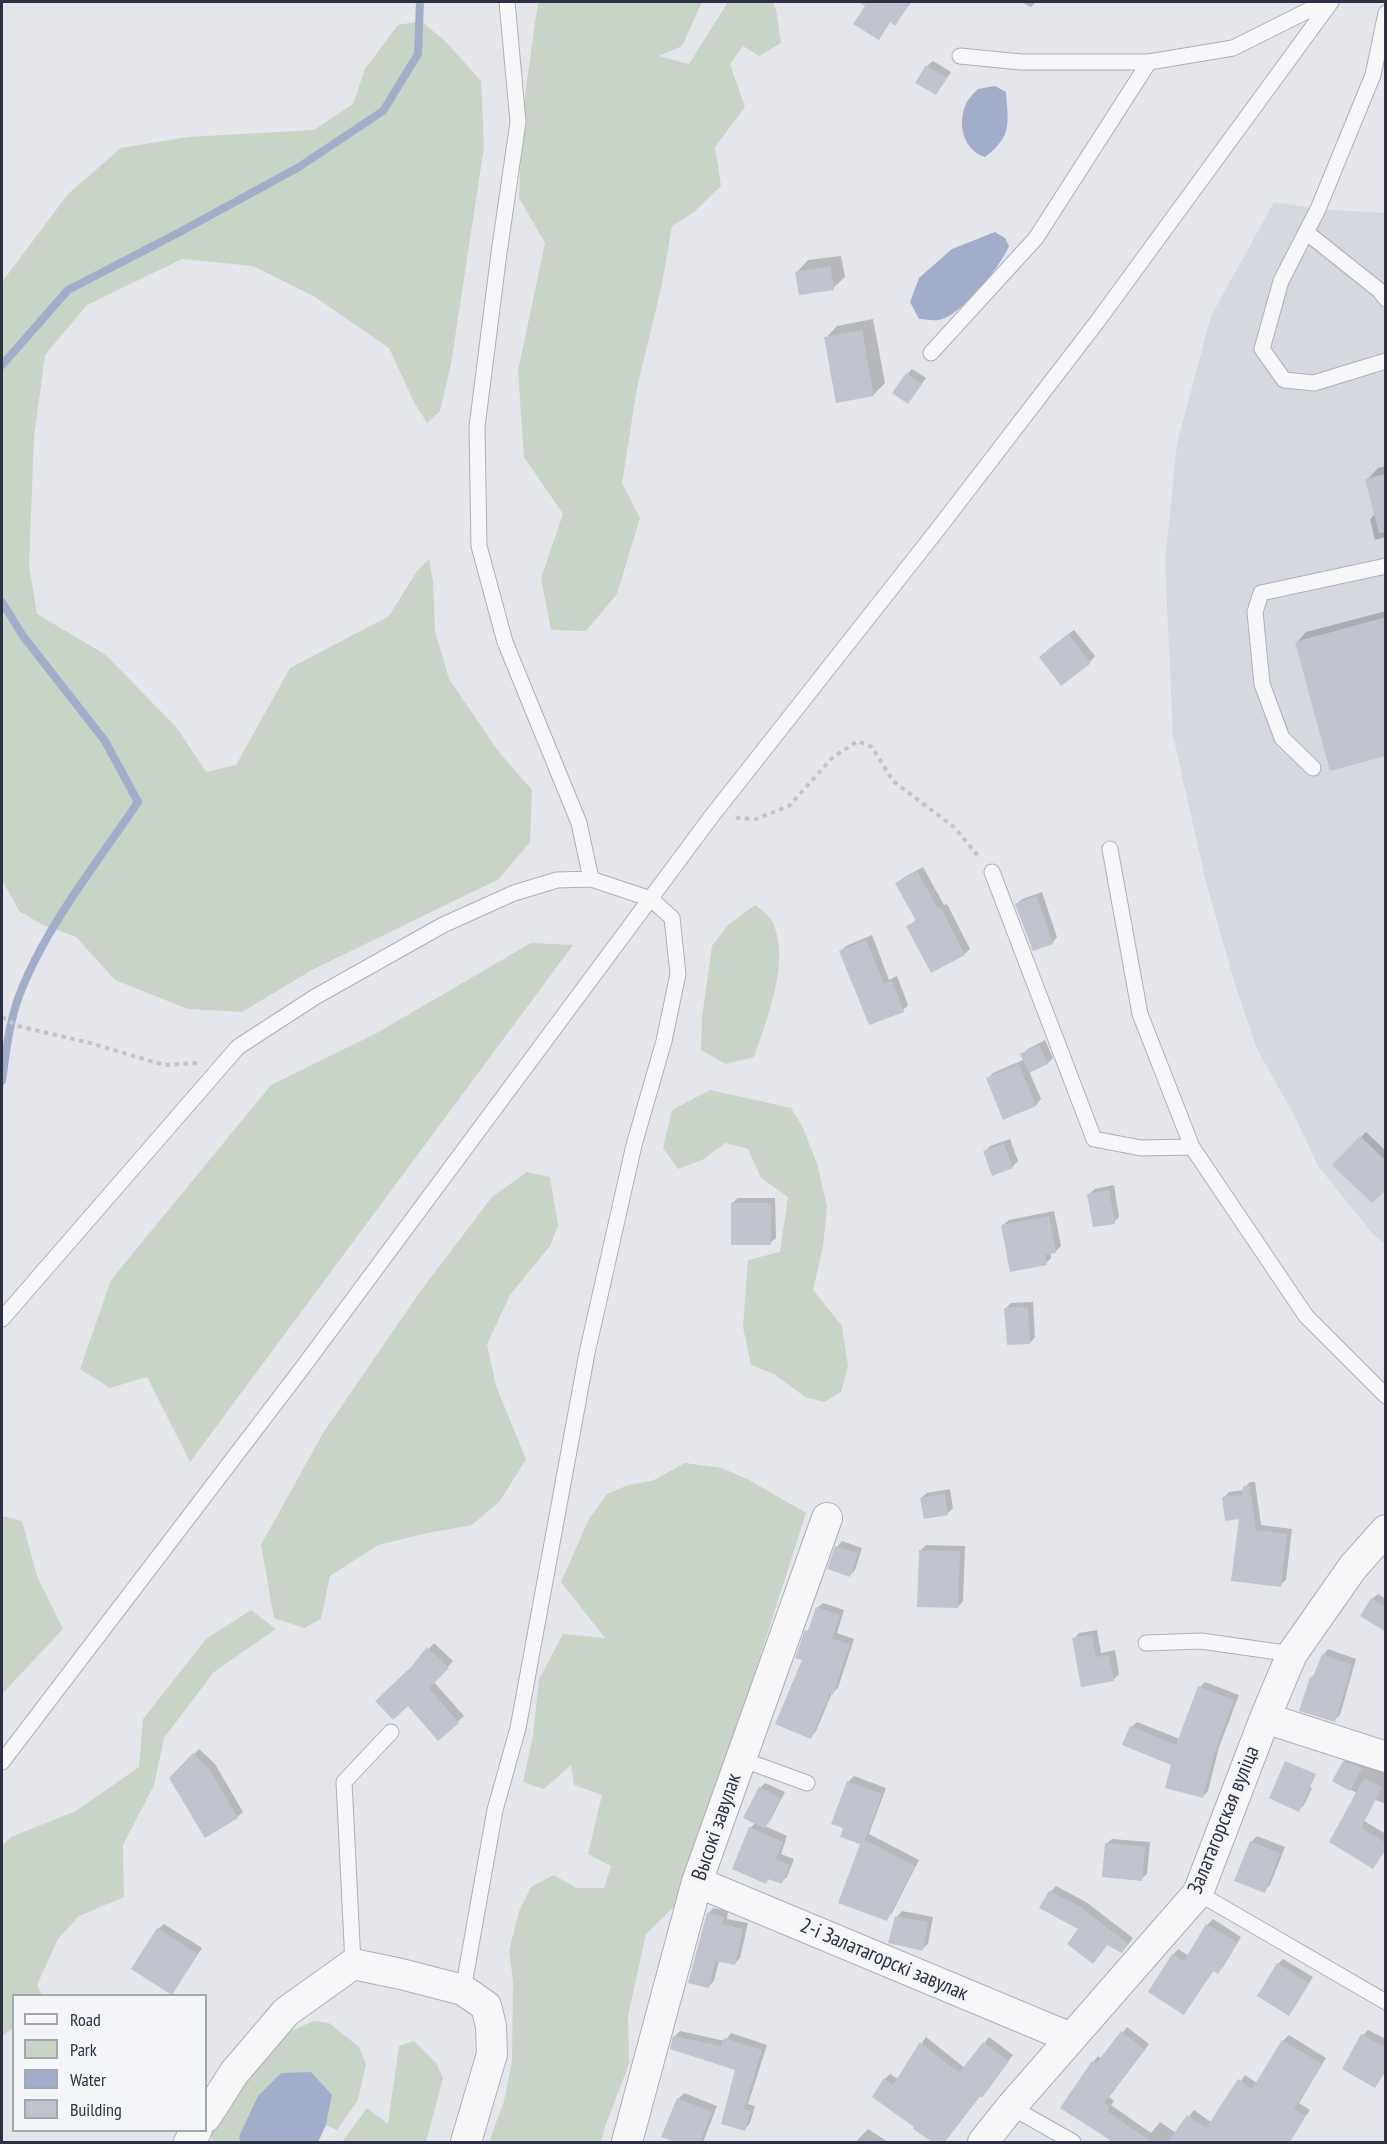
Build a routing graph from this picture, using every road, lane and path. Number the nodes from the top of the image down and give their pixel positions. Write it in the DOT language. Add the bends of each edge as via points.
graph roads {
  1 [pos="507,2"];
  2 [pos="1325,2"];
  3 [pos="1331,2"];
  4 [pos="1386,13"];
  5 [pos="960,56"];
  6 [pos="1149,62"];
  7 [pos="1306,232"];
  8 [pos="1386,299"];
  9 [pos="931,353"];
  10 [pos="1386,361"];
  11 [pos="1386,566"];
  12 [pos="1313,768"];
  13 [pos="711,817"];
  14 [pos="1110,849"];
  15 [pos="992,872"];
  16 [pos="591,879"];
  17 [pos="651,899"];
  18 [pos="2,1018"];
  19 [pos="225,1061"];
  20 [pos="1192,1147"];
  21 [pos="2,1319"];
  22 [pos="1386,1396"];
  23 [pos="827,1518"];
  24 [pos="1386,1530"];
  25 [pos="1146,1643"];
  26 [pos="1292,1654"];
  27 [pos="1264,1718"];
  28 [pos="391,1732"];
  29 [pos="1386,1757"];
  30 [pos="741,1759"];
  31 [pos="2,1762"];
  32 [pos="807,1783"];
  33 [pos="697,1882"];
  34 [pos="1198,1893"];
  35 [pos="353,1964"];
  36 [pos="463,1990"];
  37 [pos="1386,2002"];
  38 [pos="1071,2038"];
  39 [pos="1011,2107"];
  40 [pos="207,2115"];
  41 [pos="466,2142"];
  42 [pos="627,2142"];
  43 [pos="983,2142"];
  44 [pos="1073,2142"];
  1 -- 16 [label="lane" via="518,122 477,427 479,546 505,642 579,823"];
  2 -- 6 [label="lane" via="1233,48"];
  3 -- 13 [label="lane" via="1097,322"];
  4 -- 7 [label="lane" via="1373,75"];
  5 -- 6 [label="lane" via="1021,62"];
  6 -- 9 [label="lane" via="1036,238"];
  7 -- 8 [label="lane"];
  7 -- 10 [label="lane" via="1281,281 1262,349 1284,380 1314,383"];
  11 -- 12 [label="lane" via="1261,593 1255,612 1262,684 1282,738"];
  13 -- 15 [label="path" via="756,819 789,806 833,757 858,741 872,747 893,781 954,827"];
  13 -- 17 [label="lane"];
  14 -- 20 [label="lane" via="1140,1014"];
  15 -- 20 [label="lane" via="1094,1139 1141,1148"];
  16 -- 17 [label="lane"];
  16 -- 19 [label="lane" via="557,880 514,892 442,925 315,997 238,1047"];
  17 -- 31 [label="lane"];
  17 -- 36 [label="lane" via="672,918 678,974 587,1353 518,1728 495,1810"];
  18 -- 19 [label="path" via="18,1026 164,1065"];
  19 -- 21 [label="lane"];
  20 -- 22 [label="lane" via="1306,1316"];
  23 -- 30 [label="street, Высокі завулак"];
  24 -- 26 [label="street, Залатагорская вуліца" via="1353,1567"];
  25 -- 26 [label="lane" via="1201,1641"];
  26 -- 27 [label="street, Залатагорская вуліца"];
  27 -- 29 [label="street"];
  27 -- 34 [label="street, Залатагорская вуліца"];
  28 -- 35 [label="lane" via="344,1782"];
  30 -- 32 [label="lane"];
  30 -- 33 [label="street, Высокі завулак"];
  33 -- 38 [label="street, 2-і Залатагорскі завулак"];
  33 -- 42 [label="street, Высокі завулак"];
  34 -- 37 [label="lane"];
  34 -- 38 [label="street, Залатагорская вуліца"];
  35 -- 36 [label="street"];
  35 -- 40 [label="street" via="286,2012 234,2073"];
  36 -- 41 [label="street" via="486,2006 492,2044"];
  38 -- 39 [label="street, Залатагорская вуліца"];
  39 -- 43 [label="street, Залатагорская вуліца"];
  39 -- 44 [label="lane"];
}
